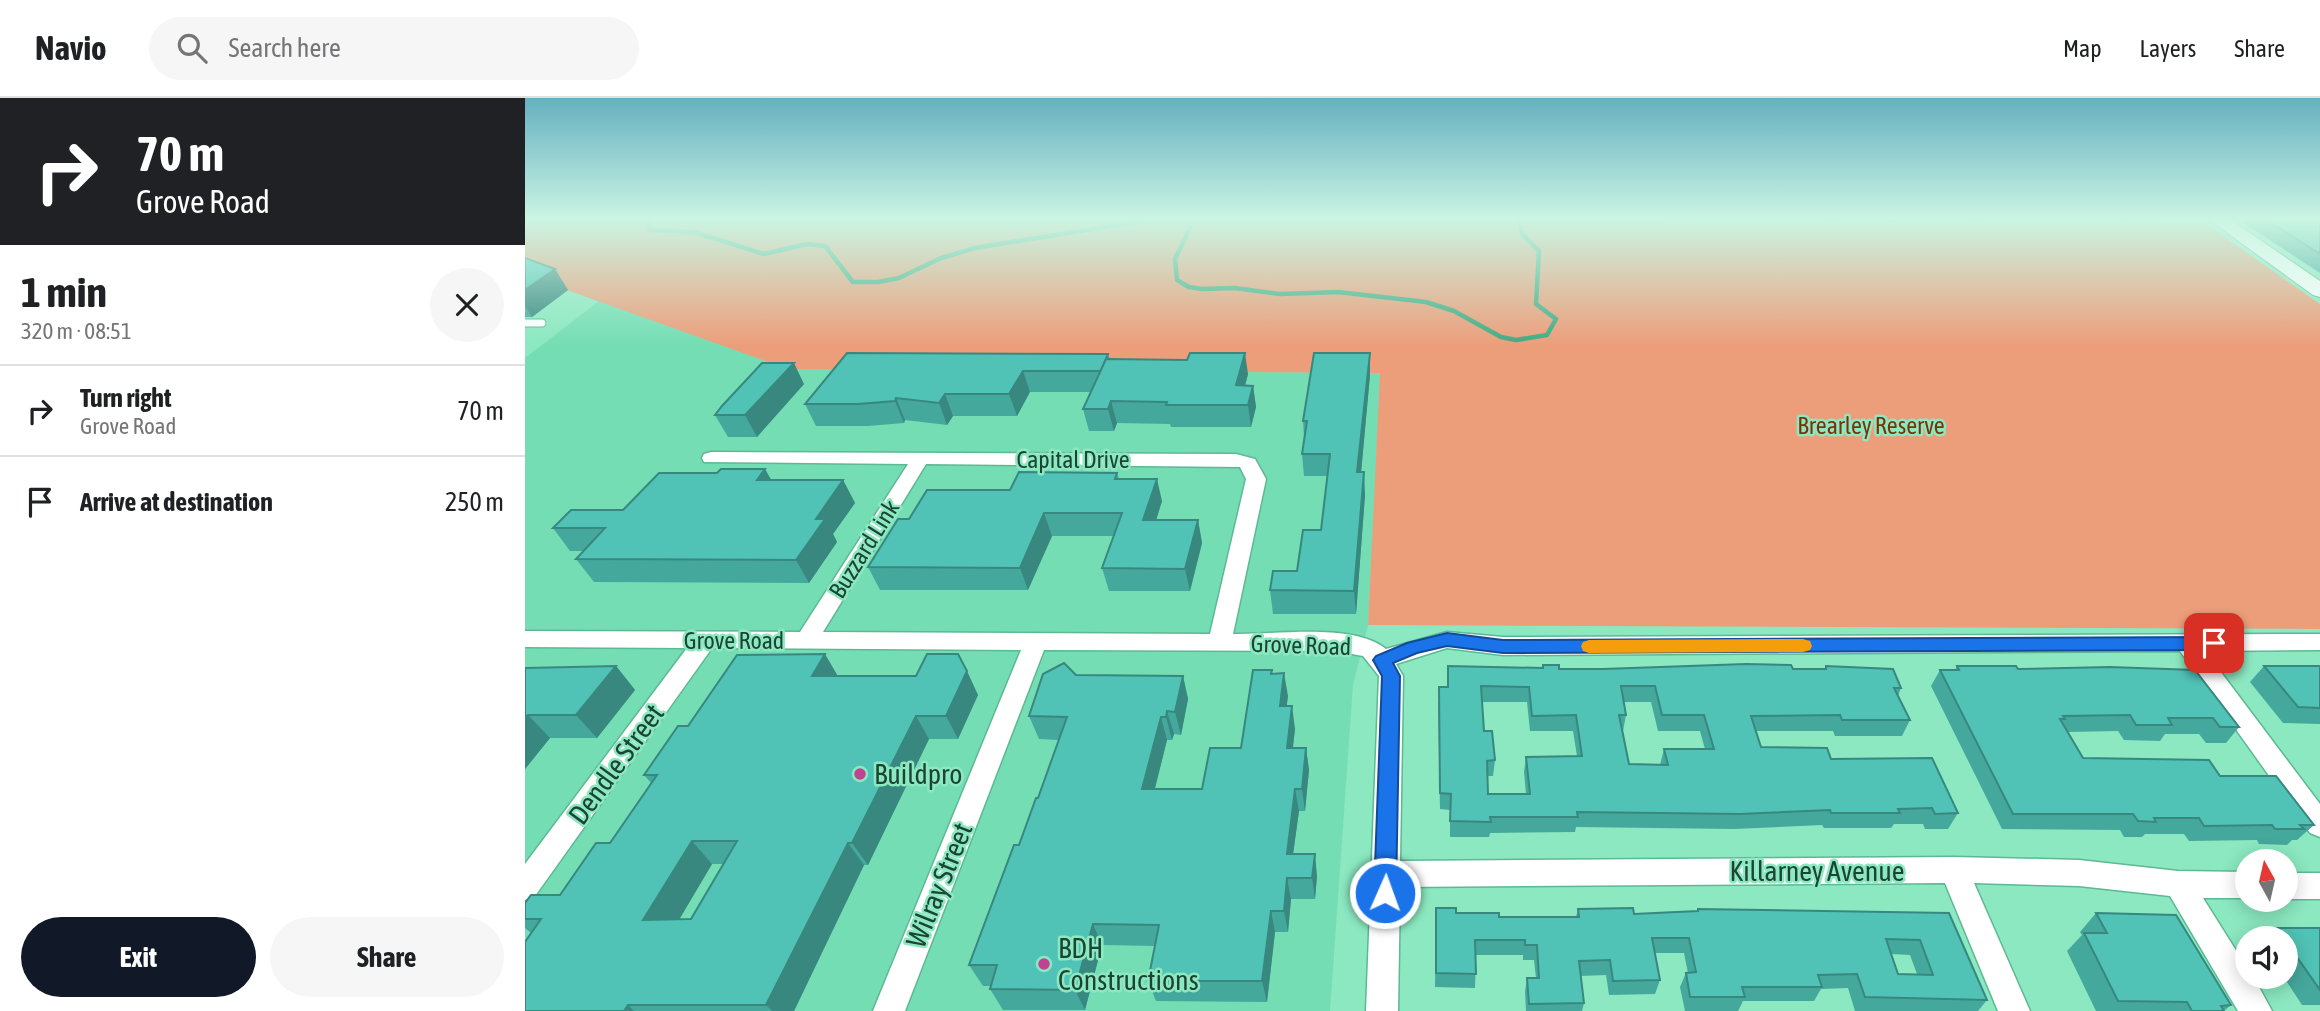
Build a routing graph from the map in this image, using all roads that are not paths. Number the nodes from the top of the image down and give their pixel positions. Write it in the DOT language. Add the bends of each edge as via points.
graph roads {
  1 [pos="2277,261"];
  2 [pos="2320,291"];
  3 [pos="525,323"];
  4 [pos="542,323"];
  5 [pos="711,458"];
  6 [pos="921,458"];
  7 [pos="525,639"];
  8 [pos="706,640"];
  9 [pos="806,641"];
  10 [pos="1036,642"];
  11 [pos="2320,642"];
  12 [pos="1220,643"];
  13 [pos="2187,643"];
  14 [pos="1382,660"];
  15 [pos="2320,825"];
  16 [pos="1954,870"];
  17 [pos="1386,874"];
  18 [pos="2178,884"];
  19 [pos="2235,886"];
  20 [pos="2298,886"];
  21 [pos="2320,886"];
  22 [pos="525,887"];
  23 [pos="889,1011"];
  24 [pos="1382,1011"];
  25 [pos="2014,1011"];
  26 [pos="2256,1011"];
  1 -- 2 [label="street"];
  3 -- 4 [label="lane"];
  5 -- 6 [label="street, Capital Drive"];
  6 -- 9 [label="street, Buzzard Link"];
  6 -- 12 [label="street, Capital Drive" via="1248,463 1256,479"];
  7 -- 8 [label="street, Grove Road"];
  8 -- 9 [label="street, Grove Road"];
  8 -- 22 [label="street, Dendle Street"];
  9 -- 10 [label="street, Grove Road"];
  10 -- 12 [label="street, Grove Road"];
  10 -- 23 [label="street, Wilray Street"];
  11 -- 13 [label="street, Grove Road"];
  12 -- 14 [label="street, Grove Road" via="1355,644 1372,650"];
  13 -- 14 [label="street, Grove Road" via="1503,646 1447,640"];
  13 -- 15 [label="street"];
  14 -- 17 [label="street" via="1391,676"];
  16 -- 17 [label="street, Killarney Avenue"];
  16 -- 18 [label="street, Killarney Avenue" via="2079,873"];
  16 -- 25 [label="street"];
  17 -- 24 [label="street"];
  18 -- 19 [label="street, Killarney Avenue"];
  18 -- 26 [label="street"];
  20 -- 21 [label="street"];
}
